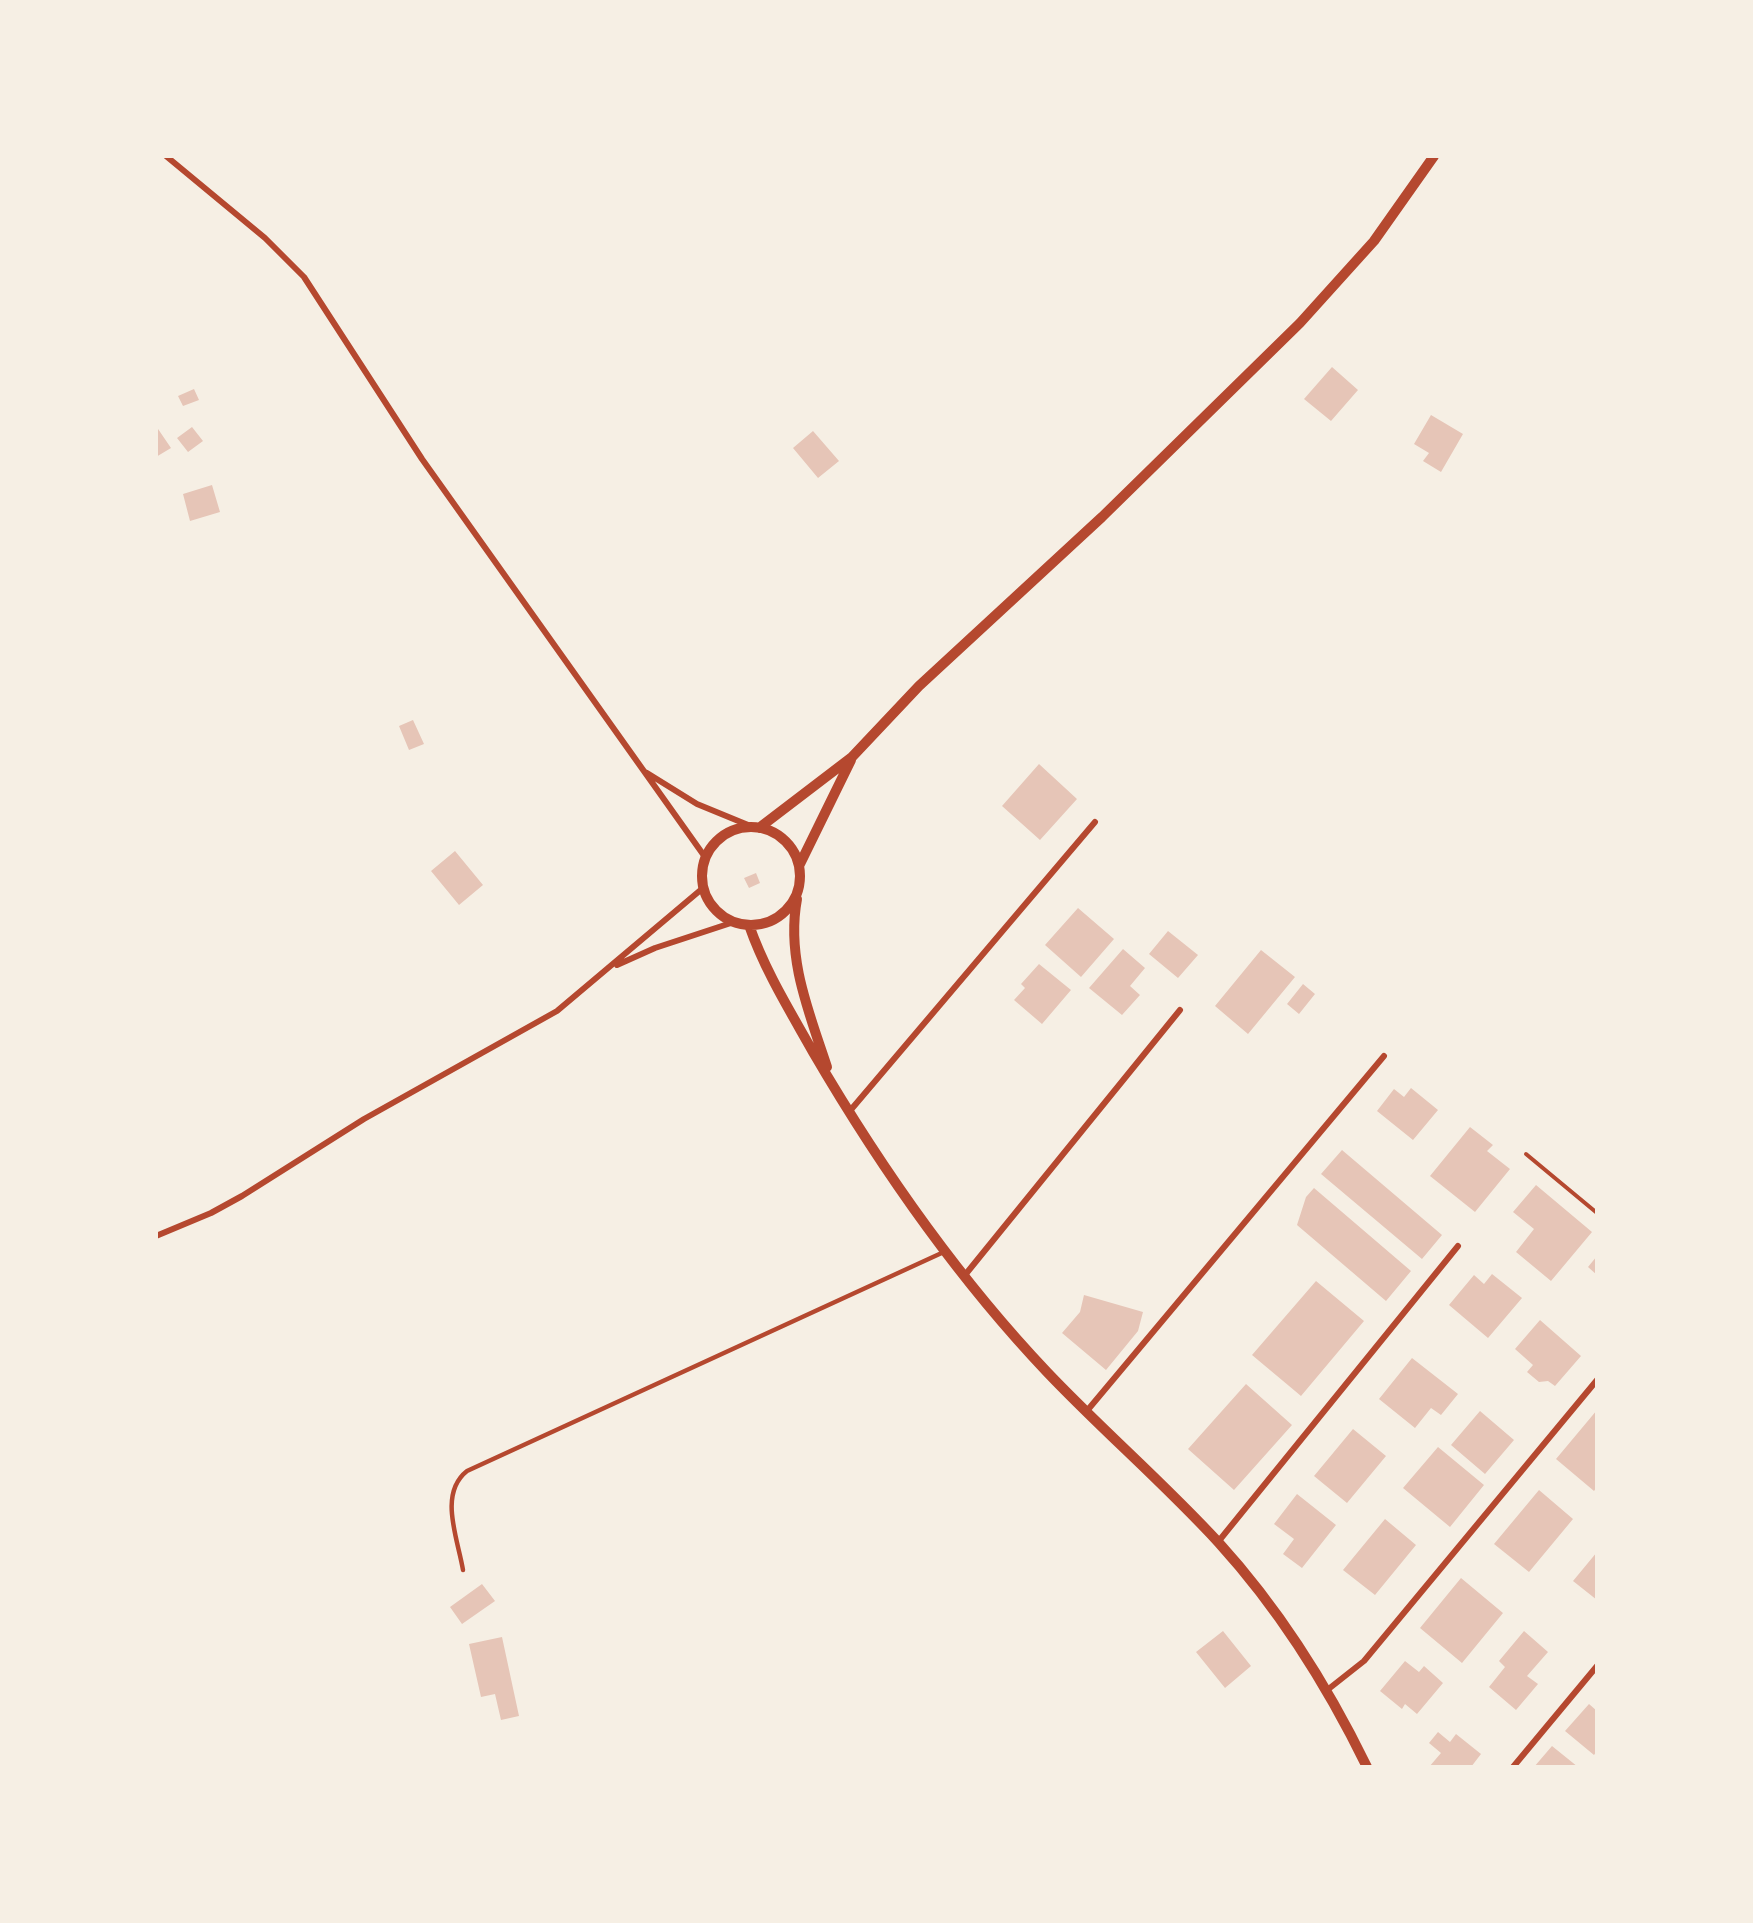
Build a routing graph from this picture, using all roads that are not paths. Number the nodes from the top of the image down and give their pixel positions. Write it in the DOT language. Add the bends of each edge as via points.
graph roads {
  1 [pos="166,156"];
  2 [pos="1434,156"];
  3 [pos="852,757"];
  4 [pos="641,769"];
  5 [pos="1095,822"];
  6 [pos="756,827"];
  7 [pos="705,857"];
  8 [pos="799,866"];
  9 [pos="703,888"];
  10 [pos="798,891"];
  11 [pos="734,922"];
  12 [pos="749,925"];
  13 [pos="611,968"];
  14 [pos="1180,1010"];
  15 [pos="1384,1056"];
  16 [pos="834,1087"];
  17 [pos="849,1112"];
  18 [pos="156,1236"];
  19 [pos="1458,1245"];
  20 [pos="946,1251"];
  21 [pos="965,1275"];
  22 [pos="1597,1380"];
  23 [pos="1086,1412"];
  24 [pos="1218,1542"];
  25 [pos="463,1570"];
  26 [pos="1597,1666"];
  27 [pos="1326,1691"];
  28 [pos="1367,1767"];
  29 [pos="1513,1767"];
  1 -- 4 [label="street" via="265,238 304,278 422,459"];
  2 -- 3 [label="street" via="1374,241 1300,323 1102,517 919,686"];
  3 -- 6 [label="street"];
  3 -- 8 [label="street"];
  4 -- 6 [label="street" via="697,804"];
  4 -- 7 [label="street"];
  5 -- 17 [label="street"];
  6 -- 7 [label="street" via="725,835"];
  6 -- 8 [label="street" via="785,841"];
  7 -- 9 [label="street"];
  8 -- 10 [label="street"];
  9 -- 11 [label="street" via="713,907"];
  9 -- 13 [label="street"];
  10 -- 12 [label="street" via="779,917"];
  10 -- 16 [label="street" via="793,950 800,986"];
  11 -- 12 [label="street"];
  11 -- 13 [label="street" via="655,948"];
  12 -- 16 [label="street" via="773,982"];
  13 -- 18 [label="street" via="543,1020 364,1119 242,1196"];
  14 -- 21 [label="street"];
  15 -- 23 [label="street"];
  16 -- 17 [label="street"];
  17 -- 20 [label="street"];
  19 -- 24 [label="street"];
  20 -- 21 [label="street"];
  20 -- 25 [label="lane" via="467,1471 455,1483 451,1499"];
  21 -- 23 [label="street" via="1017,1339"];
  22 -- 27 [label="street" via="1364,1661"];
  23 -- 24 [label="street"];
  24 -- 27 [label="street" via="1264,1598"];
  26 -- 29 [label="street"];
  27 -- 28 [label="street"];
}
